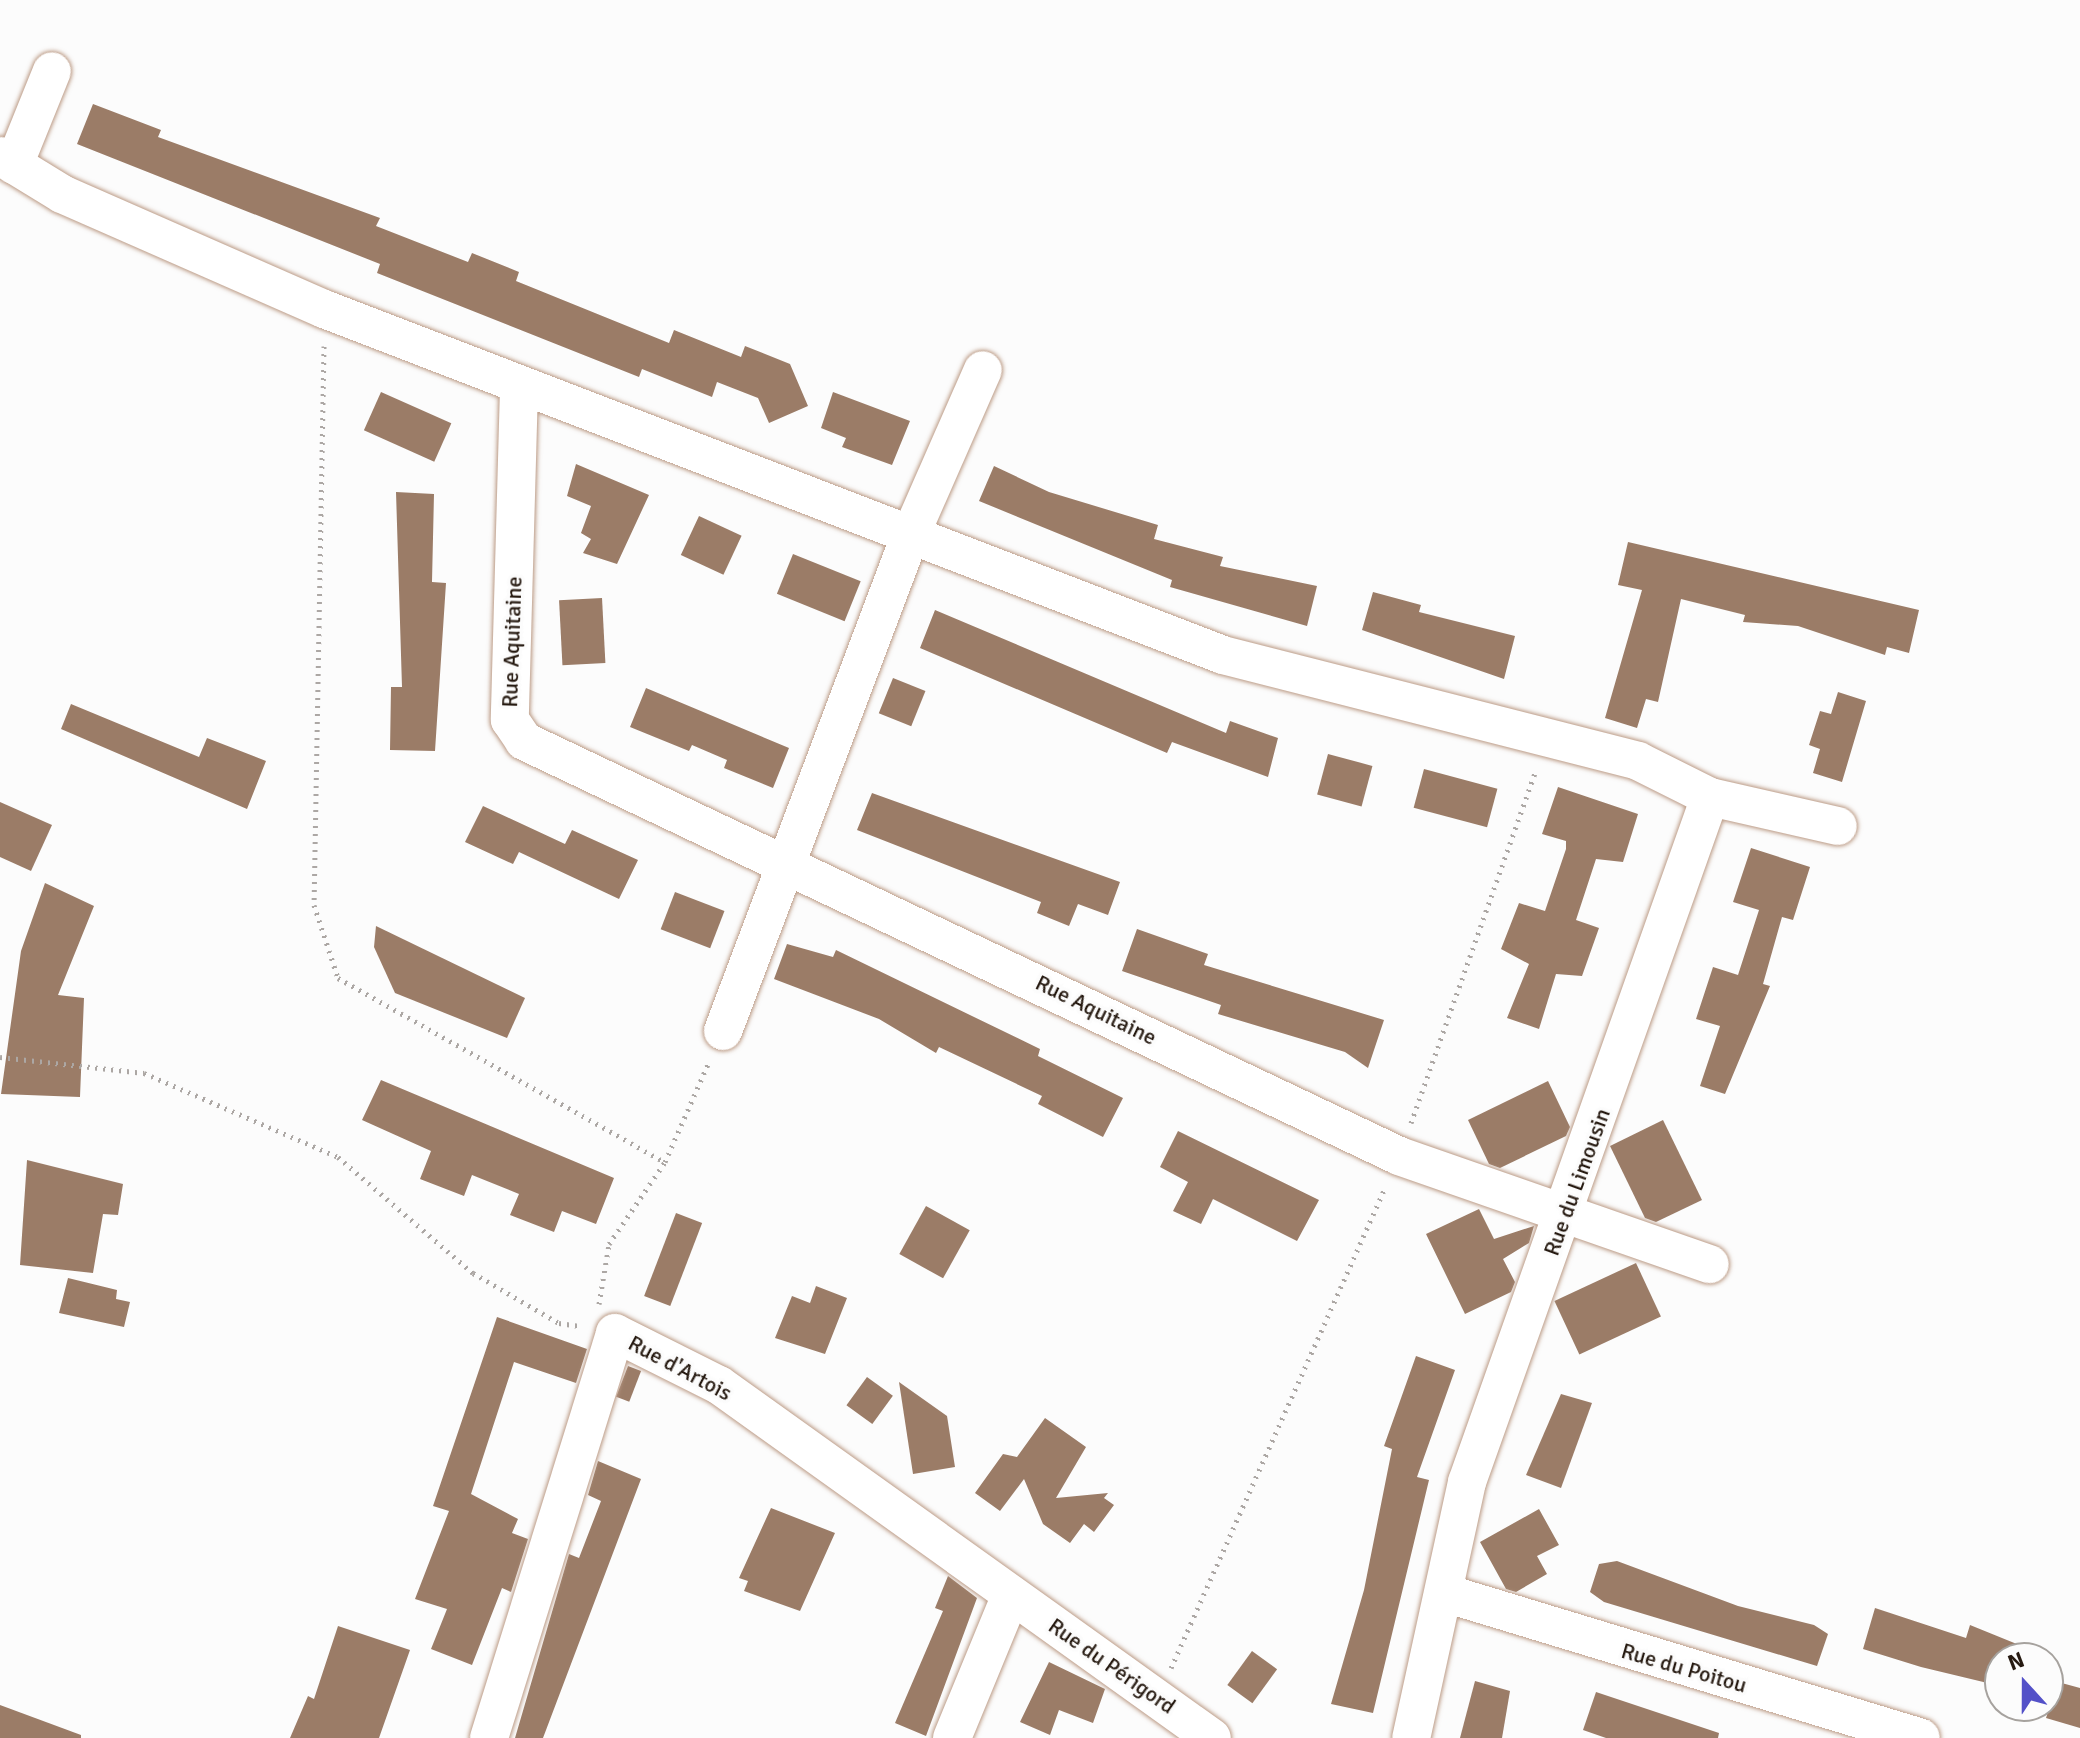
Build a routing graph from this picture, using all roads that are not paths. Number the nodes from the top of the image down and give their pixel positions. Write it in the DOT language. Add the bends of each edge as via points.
graph roads {
  1 [pos="52,71"];
  2 [pos="7,160"];
  3 [pos="983,370"];
  4 [pos="519,388"];
  5 [pos="910,536"];
  6 [pos="1710,797"];
  7 [pos="1838,826"];
  8 [pos="792,864"];
  9 [pos="723,1031"];
  10 [pos="1565,1217"];
  11 [pos="1710,1264"];
  12 [pos="1448,1594"];
  13 [pos="1010,1597"];
  14 [pos="489,1738"];
  15 [pos="952,1738"];
  16 [pos="1212,1738"];
  17 [pos="1411,1738"];
  18 [pos="1921,1738"];
  1 -- 2 [label="street"];
  2 -- 4 [label="street" via="62,194"];
  3 -- 5 [label="street"];
  4 -- 5 [label="street"];
  4 -- 8 [label="street, Rue Aquitaine" via="510,720 524,741"];
  5 -- 6 [label="street" via="1223,655 1638,761"];
  5 -- 8 [label="street"];
  6 -- 7 [label="street"];
  6 -- 10 [label="street, Rue du Limousin"];
  8 -- 9 [label="street"];
  8 -- 10 [label="street, Rue Aquitaine" via="1399,1156"];
  10 -- 11 [label="street, Rue Aquitaine"];
  10 -- 12 [label="street, Rue du Limousin" via="1467,1482"];
  12 -- 17 [label="street, Rue du Limousin"];
  12 -- 18 [label="street, Rue du Poitou"];
  13 -- 14 [label="street, Rue d'Artois" via="719,1385 605,1331"];
  13 -- 15 [label="street"];
  13 -- 16 [label="street, Rue du Périgord"];
}
